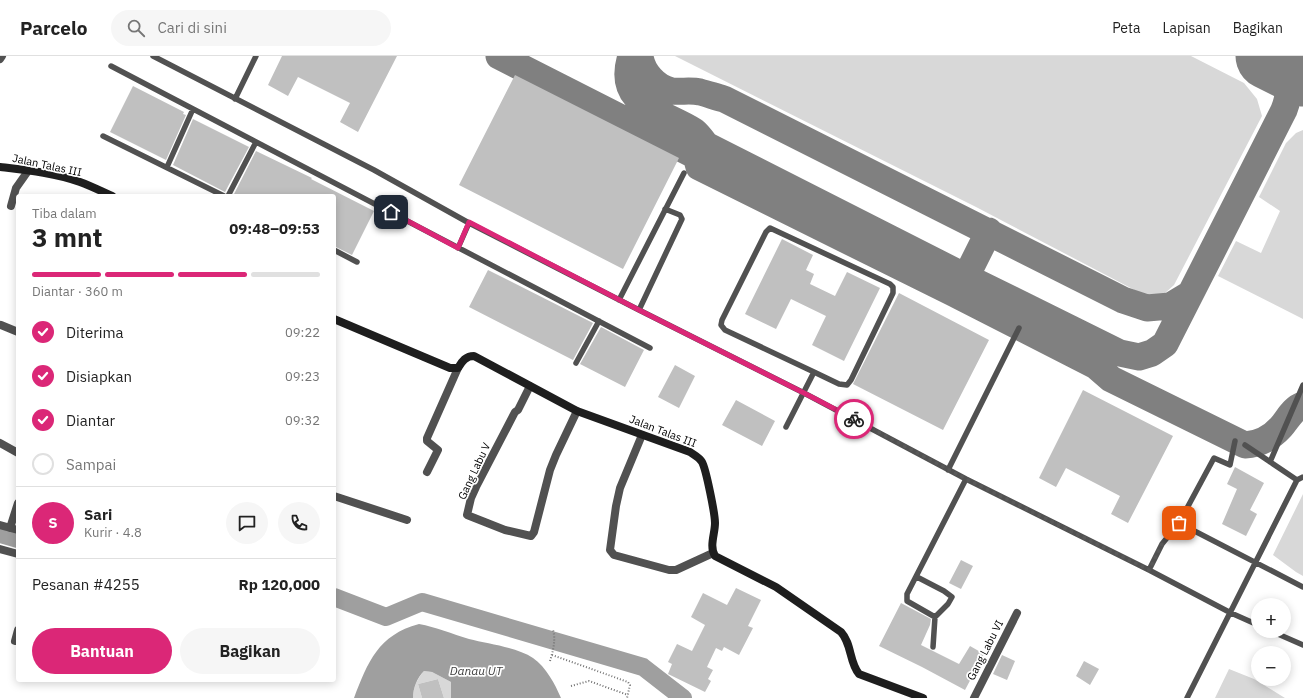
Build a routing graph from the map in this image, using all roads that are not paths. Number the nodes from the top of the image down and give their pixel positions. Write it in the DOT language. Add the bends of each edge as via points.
graph roads {
  1 [pos="2,56"];
  2 [pos="153,56"];
  3 [pos="256,56"];
  4 [pos="0,59"];
  5 [pos="111,66"];
  6 [pos="234,99"];
  7 [pos="193,109"];
  8 [pos="103,136"];
  9 [pos="256,142"];
  10 [pos="0,167"];
  11 [pos="167,167"];
  12 [pos="28,171"];
  13 [pos="684,173"];
  14 [pos="107,194"];
  15 [pos="220,194"];
  16 [pos="229,194"];
  17 [pos="11,206"];
  18 [pos="665,209"];
  19 [pos="469,222"];
  20 [pos="458,248"];
  21 [pos="336,251"];
  22 [pos="357,262"];
  23 [pos="619,300"];
  24 [pos="639,310"];
  25 [pos="336,321"];
  26 [pos="599,321"];
  27 [pos="1,325"];
  28 [pos="1019,328"];
  29 [pos="16,331"];
  30 [pos="650,348"];
  31 [pos="576,364"];
  32 [pos="458,368"];
  33 [pos="814,372"];
  34 [pos="1303,385"];
  35 [pos="530,386"];
  36 [pos="804,393"];
  37 [pos="577,411"];
  38 [pos="786,427"];
  39 [pos="642,435"];
  40 [pos="1235,441"];
  41 [pos="0,443"];
  42 [pos="1245,445"];
  43 [pos="16,452"];
  44 [pos="1270,462"];
  45 [pos="948,470"];
  46 [pos="427,472"];
  47 [pos="1303,477"];
  48 [pos="966,479"];
  49 [pos="1297,480"];
  50 [pos="336,497"];
  51 [pos="16,510"];
  52 [pos="407,520"];
  53 [pos="1179,523"];
  54 [pos="0,525"];
  55 [pos="10,528"];
  56 [pos="16,530"];
  57 [pos="0,549"];
  58 [pos="16,553"];
  59 [pos="713,553"];
  60 [pos="1255,563"];
  61 [pos="1149,570"];
  62 [pos="917,577"];
  63 [pos="1303,587"];
  64 [pos="1017,613"];
  65 [pos="1231,613"];
  66 [pos="935,617"];
  67 [pos="1251,622"];
  68 [pos="16,637"];
  69 [pos="1287,638"];
  70 [pos="15,640"];
  71 [pos="1303,645"];
  72 [pos="932,647"];
  73 [pos="923,698"];
  74 [pos="974,698"];
  75 [pos="1187,698"];
  1 -- 4 [label="street"];
  2 -- 6 [label="lane"];
  3 -- 6 [label="lane"];
  5 -- 7 [label="lane"];
  6 -- 19 [label="lane" via="374,170"];
  7 -- 9 [label="lane"];
  7 -- 11 [label="lane"];
  8 -- 11 [label="lane"];
  9 -- 16 [label="lane"];
  9 -- 20 [label="lane"];
  10 -- 12 [label="street, Jalan Talas III"];
  11 -- 15 [label="lane"];
  12 -- 14 [label="street, Jalan Talas III" via="79,182"];
  12 -- 17 [label="street" via="16,188"];
  13 -- 18 [label="lane"];
  18 -- 23 [label="lane"];
  18 -- 24 [label="lane" via="680,215 682,219"];
  19 -- 20 [label="lane"];
  19 -- 23 [label="lane"];
  20 -- 26 [label="lane"];
  21 -- 22 [label="lane"];
  23 -- 24 [label="lane"];
  24 -- 36 [label="lane"];
  25 -- 32 [label="street" via="448,368"];
  26 -- 30 [label="lane"];
  26 -- 31 [label="lane"];
  27 -- 29 [label="street"];
  28 -- 45 [label="lane"];
  32 -- 35 [label="street, Jalan Talas III" via="464,359 474,356"];
  32 -- 46 [label="street" via="426,439 438,450"];
  33 -- 33 [label="lane" via="839,384 847,385 893,293 893,288 890,284 770,228 721,325 725,330"];
  33 -- 36 [label="lane"];
  34 -- 44 [label="lane"];
  35 -- 37 [label="street, Jalan Talas III"];
  35 -- 37 [label="street, Gang Labu V" via="476,487 467,515 505,530 531,536 552,465"];
  36 -- 38 [label="lane"];
  36 -- 45 [label="lane"];
  37 -- 39 [label="street, Jalan Talas III"];
  39 -- 59 [label="street, Jalan Talas III" via="690,452 702,461 715,518"];
  39 -- 59 [label="street" via="618,497 611,552 669,570 676,570"];
  40 -- 53 [label="lane" via="1230,465 1214,458"];
  41 -- 43 [label="street"];
  42 -- 44 [label="lane"];
  44 -- 49 [label="lane"];
  45 -- 48 [label="lane"];
  47 -- 49 [label="lane"];
  48 -- 61 [label="lane"];
  48 -- 62 [label="lane"];
  49 -- 60 [label="lane"];
  50 -- 52 [label="street"];
  51 -- 55 [label="street"];
  53 -- 60 [label="lane"];
  53 -- 61 [label="lane" via="1162,544"];
  54 -- 55 [label="street"];
  55 -- 56 [label="street"];
  57 -- 58 [label="street"];
  59 -- 73 [label="street" via="776,587 842,632 859,674"];
  60 -- 63 [label="lane"];
  60 -- 65 [label="lane"];
  61 -- 65 [label="lane"];
  62 -- 66 [label="lane" via="907,594 907,601"];
  62 -- 66 [label="lane" via="952,597"];
  64 -- 74 [label="street, Gang Labu VI"];
  65 -- 67 [label="lane"];
  65 -- 75 [label="lane"];
  66 -- 72 [label="lane"];
  68 -- 70 [label="street"];
  69 -- 71 [label="lane"];
}
